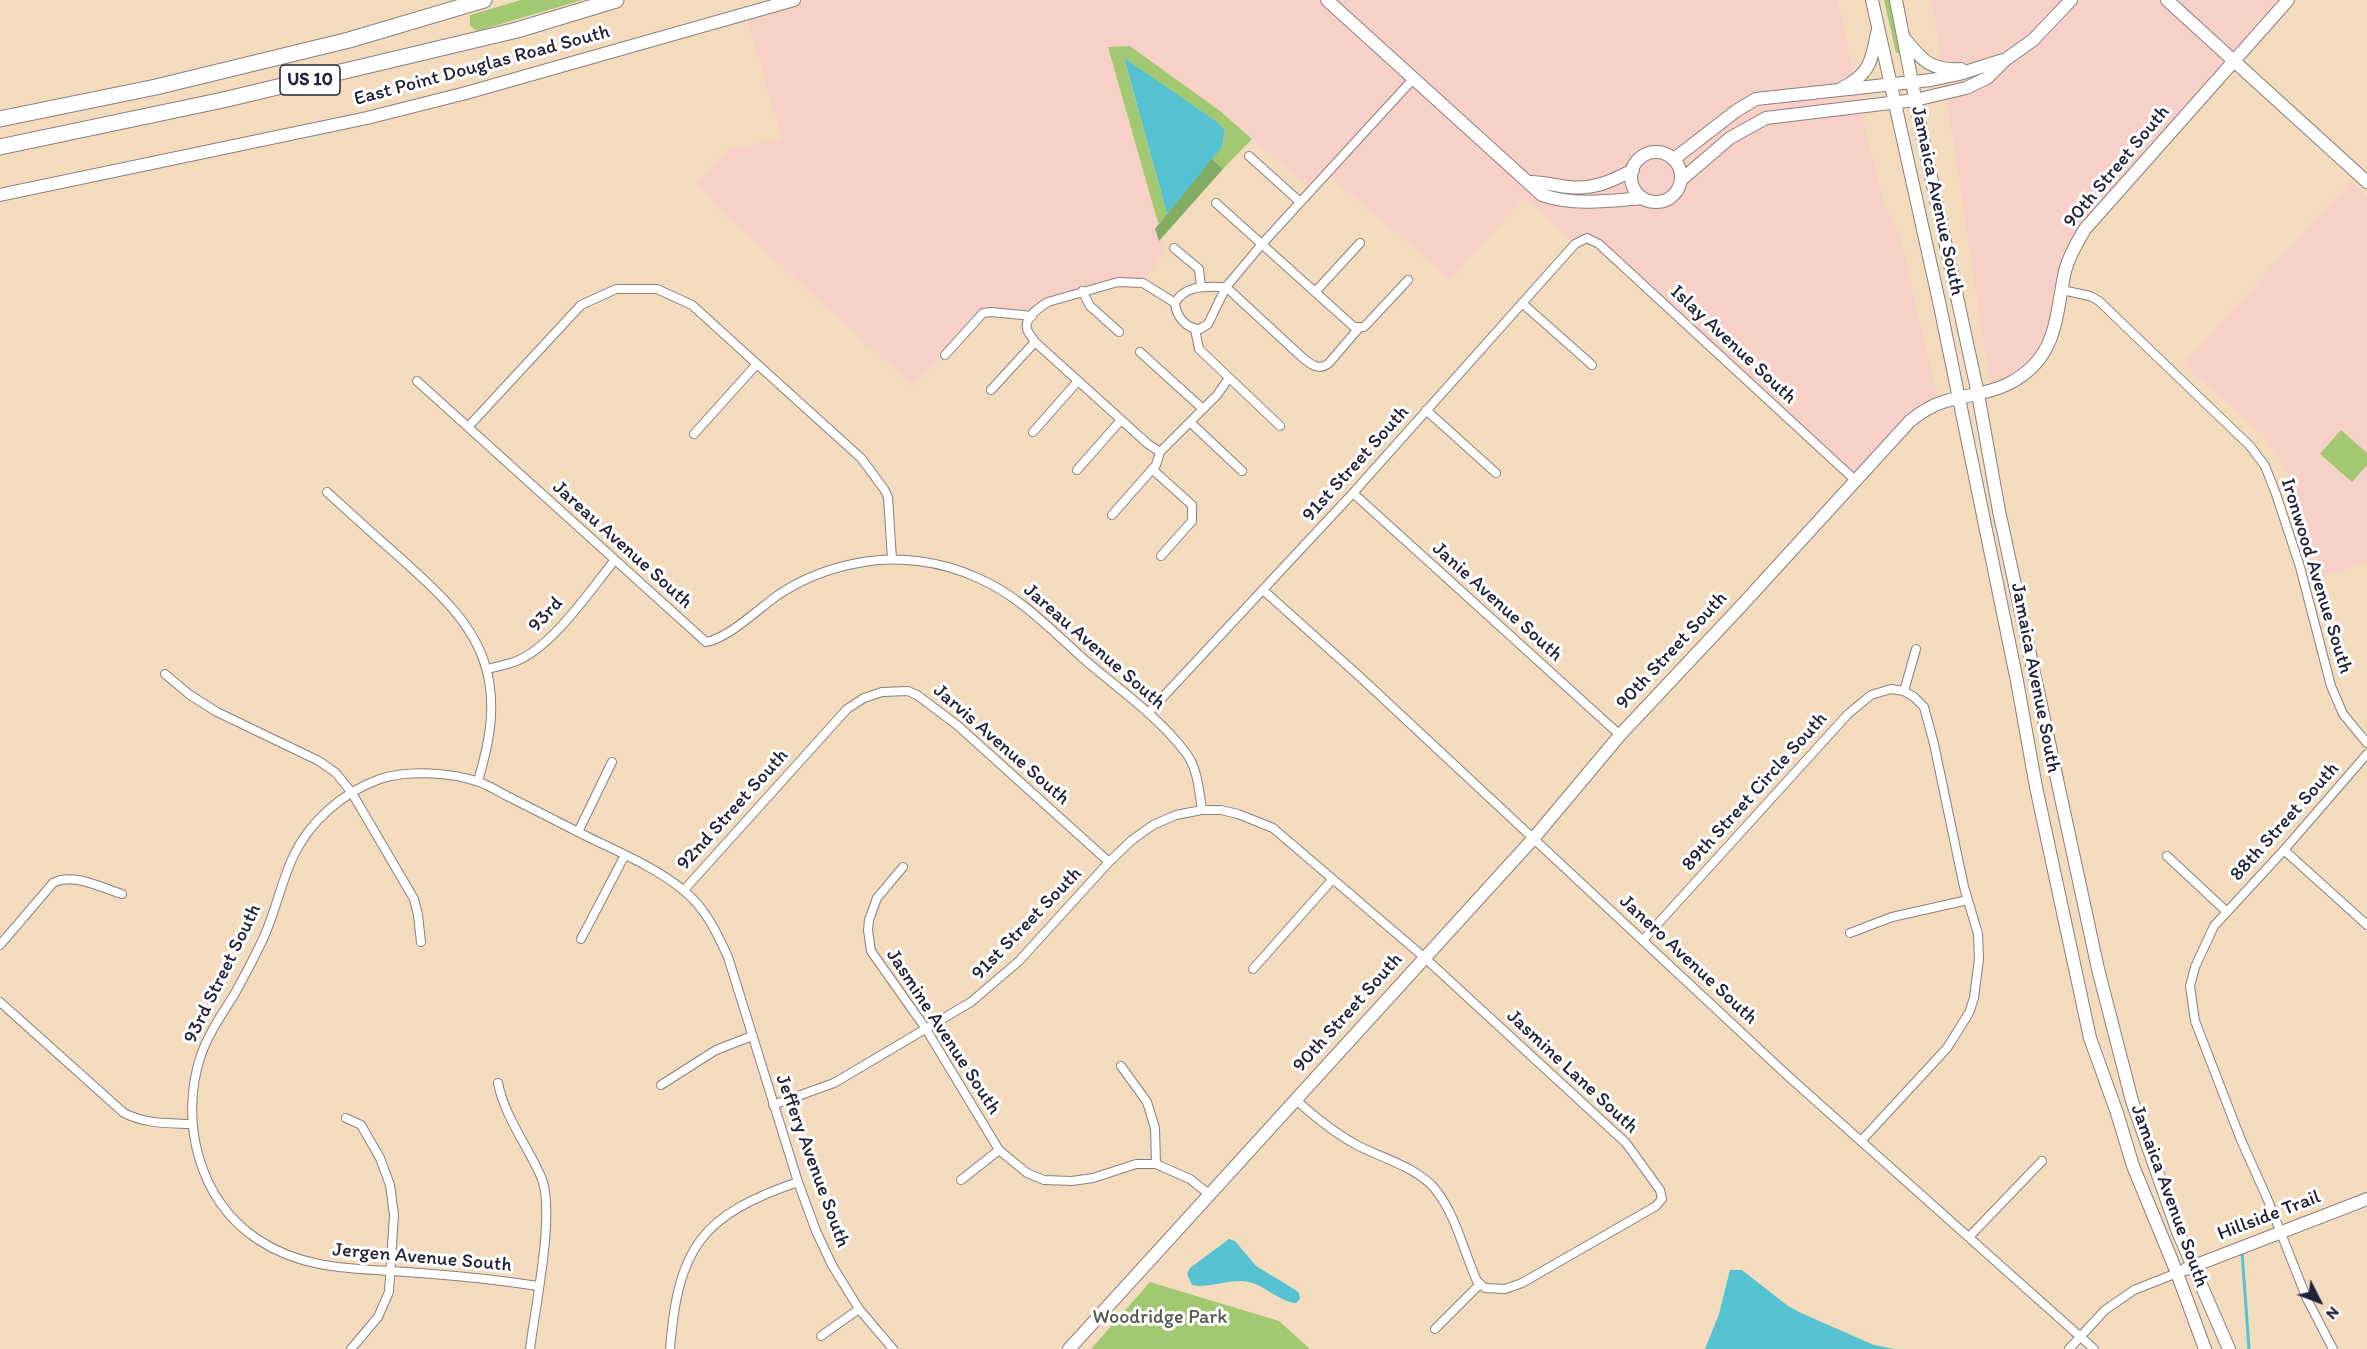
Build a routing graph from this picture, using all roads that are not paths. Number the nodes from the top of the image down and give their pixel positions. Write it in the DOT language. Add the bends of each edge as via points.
graph roads {
  1 [pos="484,0"];
  2 [pos="616,0"];
  3 [pos="794,0"];
  4 [pos="1327,0"];
  5 [pos="1872,0"];
  6 [pos="1896,0"];
  7 [pos="2071,0"];
  8 [pos="2167,0"];
  9 [pos="2288,0"];
  10 [pos="1878,26"];
  11 [pos="1903,36"];
  12 [pos="2005,60"];
  13 [pos="2235,60"];
  14 [pos="1977,68"];
  15 [pos="1414,78"];
  16 [pos="1912,83"];
  17 [pos="1892,85"];
  18 [pos="1838,90"];
  19 [pos="1915,100"];
  20 [pos="1895,102"];
  21 [pos="0,119"];
  22 [pos="0,147"];
  23 [pos="1249,156"];
  24 [pos="1674,159"];
  25 [pos="1633,170"];
  26 [pos="1681,180"];
  27 [pos="2367,182"];
  28 [pos="1531,183"];
  29 [pos="0,195"];
  30 [pos="1643,198"];
  31 [pos="1299,201"];
  32 [pos="1216,203"];
  33 [pos="1587,238"];
  34 [pos="1360,243"];
  35 [pos="1262,244"];
  36 [pos="1174,248"];
  37 [pos="1408,280"];
  38 [pos="1201,287"];
  39 [pos="1226,287"];
  40 [pos="2062,290"];
  41 [pos="1082,291"];
  42 [pos="1316,291"];
  43 [pos="1175,303"];
  44 [pos="1522,303"];
  45 [pos="1032,316"];
  46 [pos="1359,328"];
  47 [pos="1195,329"];
  48 [pos="1119,332"];
  49 [pos="1035,342"];
  50 [pos="1140,352"];
  51 [pos="945,354"];
  52 [pos="757,364"];
  53 [pos="1593,365"];
  54 [pos="1229,378"];
  55 [pos="417,381"];
  56 [pos="1078,381"];
  57 [pos="991,390"];
  58 [pos="1978,394"];
  59 [pos="1958,398"];
  60 [pos="1203,409"];
  61 [pos="1426,410"];
  62 [pos="1120,420"];
  63 [pos="1191,423"];
  64 [pos="1280,426"];
  65 [pos="468,427"];
  66 [pos="1033,432"];
  67 [pos="694,434"];
  68 [pos="1160,452"];
  69 [pos="1152,469"];
  70 [pos="1077,470"];
  71 [pos="1242,471"];
  72 [pos="1496,472"];
  73 [pos="1855,480"];
  74 [pos="327,492"];
  75 [pos="1353,493"];
  76 [pos="1112,515"];
  77 [pos="1161,556"];
  78 [pos="892,559"];
  79 [pos="614,561"];
  80 [pos="1263,590"];
  81 [pos="1916,649"];
  82 [pos="487,669"];
  83 [pos="165,674"];
  84 [pos="1904,692"];
  85 [pos="1148,713"];
  86 [pos="1620,735"];
  87 [pos="2367,743"];
  88 [pos="807,752"];
  89 [pos="2367,754"];
  90 [pos="612,762"];
  91 [pos="478,781"];
  92 [pos="352,793"];
  93 [pos="1202,810"];
  94 [pos="578,832"];
  95 [pos="1533,839"];
  96 [pos="2284,850"];
  97 [pos="626,855"];
  98 [pos="2167,856"];
  99 [pos="1109,862"];
  100 [pos="903,867"];
  101 [pos="1332,880"];
  102 [pos="684,890"];
  103 [pos="122,894"];
  104 [pos="1968,900"];
  105 [pos="2227,912"];
  106 [pos="2367,926"];
  107 [pos="1850,933"];
  108 [pos="581,939"];
  109 [pos="1643,940"];
  110 [pos="421,942"];
  111 [pos="0,945"];
  112 [pos="1425,958"];
  113 [pos="1253,969"];
  114 [pos="0,1002"];
  115 [pos="926,1029"];
  116 [pos="752,1036"];
  117 [pos="1121,1066"];
  118 [pos="498,1083"];
  119 [pos="661,1085"];
  120 [pos="1296,1100"];
  121 [pos="773,1105"];
  122 [pos="346,1118"];
  123 [pos="191,1124"];
  124 [pos="1862,1140"];
  125 [pos="999,1150"];
  126 [pos="2042,1161"];
  127 [pos="1156,1164"];
  128 [pos="961,1180"];
  129 [pos="798,1182"];
  130 [pos="1209,1194"];
  131 [pos="2367,1199"];
  132 [pos="2279,1232"];
  133 [pos="1969,1237"];
  134 [pos="2193,1267"];
  135 [pos="392,1270"];
  136 [pos="2177,1273"];
  137 [pos="1480,1284"];
  138 [pos="538,1286"];
  139 [pos="859,1309"];
  140 [pos="1435,1329"];
  141 [pos="821,1336"];
  142 [pos="2079,1336"];
  143 [pos="351,1349"];
  144 [pos="530,1349"];
  145 [pos="670,1349"];
  146 [pos="893,1349"];
  147 [pos="1069,1349"];
  148 [pos="2069,1349"];
  149 [pos="2094,1349"];
  150 [pos="2205,1349"];
  151 [pos="2229,1349"];
  152 [pos="2333,1349"];
  1 -- 21 [label="highway, US 10" via="349,40 156,87"];
  2 -- 22 [label="highway, US 10" via="516,30 223,100"];
  3 -- 29 [label="street, East Point Douglas Road South" via="367,118"];
  4 -- 15 [label="street"];
  5 -- 10 [label="street, Jamaica Avenue South"];
  6 -- 11 [label="street, Jamaica Avenue South"];
  7 -- 12 [label="street" via="2033,40"];
  8 -- 13 [label="street"];
  9 -- 13 [label="street, 90th Street South"];
  10 -- 17 [label="street, Jamaica Avenue South"];
  10 -- 18 [label="street" via="1866,71"];
  11 -- 14 [label="street" via="1932,66"];
  11 -- 16 [label="street, Jamaica Avenue South"];
  12 -- 14 [label="street"];
  12 -- 19 [label="street" via="1987,78 1966,88"];
  13 -- 27 [label="street"];
  13 -- 40 [label="street, 90th Street South" via="2085,229 2070,256"];
  14 -- 16 [label="street"];
  15 -- 28 [label="street"];
  15 -- 31 [label="street"];
  16 -- 17 [label="street"];
  16 -- 19 [label="street, Jamaica Avenue South"];
  17 -- 18 [label="street"];
  17 -- 20 [label="street, Jamaica Avenue South"];
  18 -- 24 [label="street" via="1756,99"];
  19 -- 20 [label="street"];
  19 -- 58 [label="street, Jamaica Avenue South"];
  20 -- 26 [label="street" via="1766,118 1730,138"];
  20 -- 59 [label="street, Jamaica Avenue South"];
  23 -- 31 [label="street"];
  24 -- 25 [label="street" via="1650,152 1636,162"];
  24 -- 26 [label="street"];
  25 -- 28 [label="street" via="1592,187"];
  25 -- 30 [label="street" via="1633,186"];
  26 -- 30 [label="street" via="1678,189 1666,199"];
  28 -- 30 [label="street" via="1542,195 1562,201"];
  31 -- 35 [label="street"];
  32 -- 35 [label="street"];
  33 -- 44 [label="street, 91st Street South" via="1575,244"];
  33 -- 73 [label="street, Islay Avenue South" via="1599,244"];
  34 -- 42 [label="street"];
  35 -- 39 [label="street"];
  35 -- 42 [label="street"];
  36 -- 38 [label="street" via="1199,269"];
  37 -- 46 [label="street"];
  38 -- 39 [label="street"];
  38 -- 43 [label="street" via="1182,294"];
  39 -- 46 [label="street" via="1318,368 1329,363"];
  39 -- 47 [label="street" via="1208,324"];
  40 -- 58 [label="street, 90th Street South" via="2053,334 2030,369 2008,384"];
  40 -- 87 [label="street, Ironwood Avenue South" via="2098,301 2250,446 2265,466 2300,567 2331,686 2343,714"];
  41 -- 43 [label="street" via="1118,282 1143,283"];
  41 -- 45 [label="street" via="1048,302"];
  41 -- 48 [label="street" via="1090,306"];
  42 -- 46 [label="street"];
  43 -- 47 [label="street" via="1187,326"];
  44 -- 53 [label="street"];
  44 -- 61 [label="street, 91st Street South"];
  45 -- 49 [label="street" via="1027,329"];
  45 -- 51 [label="street" via="983,313"];
  47 -- 54 [label="street" via="1199,349"];
  49 -- 56 [label="street"];
  49 -- 57 [label="street"];
  50 -- 60 [label="street"];
  52 -- 65 [label="street" via="692,305 657,289 616,289 581,305"];
  52 -- 67 [label="street"];
  52 -- 78 [label="street" via="861,458 884,489 891,516"];
  54 -- 60 [label="street"];
  54 -- 64 [label="street"];
  55 -- 65 [label="street, Jareau Avenue South"];
  56 -- 62 [label="street"];
  56 -- 66 [label="street"];
  58 -- 59 [label="street, 90th Street South"];
  58 -- 134 [label="street, Jamaica Avenue South" via="1999,511 2098,969 2132,1101"];
  59 -- 73 [label="street, 90th Street South" via="1915,417"];
  59 -- 136 [label="street, Jamaica Avenue South" via="2090,1038 2133,1167"];
  60 -- 63 [label="street"];
  61 -- 72 [label="street"];
  61 -- 75 [label="street, 91st Street South"];
  62 -- 68 [label="street"];
  62 -- 70 [label="street"];
  63 -- 68 [label="street"];
  63 -- 71 [label="street"];
  65 -- 79 [label="street, Jareau Avenue South"];
  68 -- 69 [label="street"];
  69 -- 76 [label="street"];
  69 -- 77 [label="street" via="1192,505 1192,521"];
  73 -- 86 [label="street, 90th Street South"];
  74 -- 82 [label="street" via="462,619"];
  75 -- 80 [label="street, 91st Street South"];
  75 -- 86 [label="street, Janie Avenue South"];
  78 -- 79 [label="street, Jareau Avenue South" via="859,562 803,581 723,635 706,642"];
  78 -- 85 [label="street, Jareau Avenue South" via="927,562 977,577 1002,590"];
  79 -- 82 [label="street, 93rd" via="534,651 514,662"];
  80 -- 85 [label="street, 91st Street South"];
  80 -- 95 [label="street, Janero Avenue South"];
  81 -- 84 [label="street"];
  82 -- 91 [label="street" via="490,727"];
  83 -- 92 [label="street" via="217,712 319,761 336,773"];
  84 -- 104 [label="street" via="1924,707"];
  84 -- 109 [label="street, 89th Street Circle South" via="1891,689 1871,695 1848,714"];
  85 -- 93 [label="street, Jareau Avenue South" via="1187,754 1196,774"];
  86 -- 95 [label="street, 90th Street South"];
  88 -- 99 [label="street, Jarvis Avenue South" via="847,709 864,698 882,692 917,695 957,724"];
  88 -- 102 [label="street, 92nd Street South"];
  89 -- 96 [label="street, 88th Street South"];
  90 -- 94 [label="street"];
  91 -- 92 [label="street, Jeffery Avenue South" via="434,773 405,774 380,779"];
  91 -- 94 [label="street, Jeffery Avenue South"];
  92 -- 110 [label="street" via="414,899"];
  92 -- 123 [label="street, 93rd Street South" via="314,825 294,855 264,937 201,1054 194,1080"];
  93 -- 99 [label="street, 91st Street South" via="1153,825"];
  93 -- 101 [label="street" via="1238,814 1273,828"];
  94 -- 97 [label="street, Jeffery Avenue South"];
  95 -- 109 [label="street, Janero Avenue South"];
  95 -- 112 [label="street, 90th Street South"];
  96 -- 105 [label="street, 88th Street South"];
  96 -- 106 [label="street"];
  97 -- 102 [label="street, Jeffery Avenue South"];
  97 -- 108 [label="street"];
  98 -- 105 [label="street"];
  99 -- 115 [label="street, 91st Street South" via="991,987"];
  100 -- 115 [label="street, Jasmine Avenue South" via="878,898 869,920 869,942 880,967"];
  101 -- 112 [label="street"];
  101 -- 113 [label="street"];
  102 -- 116 [label="street, Jeffery Avenue South" via="717,932"];
  103 -- 111 [label="street" via="71,878 61,879 53,883"];
  104 -- 107 [label="street" via="1892,917"];
  104 -- 124 [label="street" via="1978,934 1979,959 1969,1013 1947,1048"];
  105 -- 132 [label="street, 88th Street South" via="2214,927 2195,967 2190,986 2195,1021"];
  109 -- 124 [label="street, Janero Avenue South"];
  112 -- 120 [label="street, 90th Street South"];
  112 -- 137 [label="street, Jasmine Lane South" via="1626,1143 1660,1190 1662,1199 1522,1283 1497,1290"];
  114 -- 123 [label="street" via="124,1113 151,1123"];
  115 -- 121 [label="street, 91st Street South" via="834,1083"];
  115 -- 125 [label="street, Jasmine Avenue South"];
  116 -- 119 [label="street" via="716,1050"];
  116 -- 121 [label="street, Jeffery Avenue South"];
  117 -- 127 [label="street" via="1147,1102 1155,1128"];
  118 -- 138 [label="street" via="501,1101 542,1180 548,1207"];
  120 -- 130 [label="street, 90th Street South"];
  120 -- 137 [label="street" via="1345,1139 1428,1183 1448,1210"];
  121 -- 129 [label="street, Jeffery Avenue South"];
  122 -- 135 [label="street" via="361,1125 370,1138 390,1185 394,1215"];
  123 -- 135 [label="street, Jergen Avenue South" via="202,1172 231,1216 255,1238 318,1265 354,1271"];
  124 -- 133 [label="street, Janero Avenue South"];
  125 -- 127 [label="street, Jasmine Avenue South" via="1027,1173 1056,1182 1093,1178 1136,1164"];
  125 -- 128 [label="street"];
  126 -- 133 [label="street"];
  127 -- 130 [label="street, Jasmine Avenue South" via="1190,1179"];
  129 -- 139 [label="street, Jeffery Avenue South" via="832,1265"];
  129 -- 145 [label="street" via="742,1204 705,1234 681,1275"];
  130 -- 147 [label="street, 90th Street South"];
  131 -- 132 [label="street, Hillside Trail"];
  132 -- 134 [label="street, Hillside Trail"];
  132 -- 152 [label="street, 88th Street South"];
  133 -- 142 [label="street, Janero Avenue South"];
  134 -- 136 [label="street, Hillside Trail"];
  134 -- 151 [label="street, Jamaica Avenue South"];
  135 -- 138 [label="street, Jergen Avenue South"];
  135 -- 143 [label="street" via="389,1292 378,1317"];
  136 -- 142 [label="street, Hillside Trail" via="2134,1290 2105,1310"];
  136 -- 150 [label="street, Jamaica Avenue South"];
  137 -- 140 [label="street"];
  138 -- 144 [label="street, Jergen Avenue South"];
  139 -- 141 [label="street"];
  139 -- 146 [label="street, Jeffery Avenue South"];
  142 -- 148 [label="street, Hillside Trail"];
  142 -- 149 [label="street, Janero Avenue South"];
}
